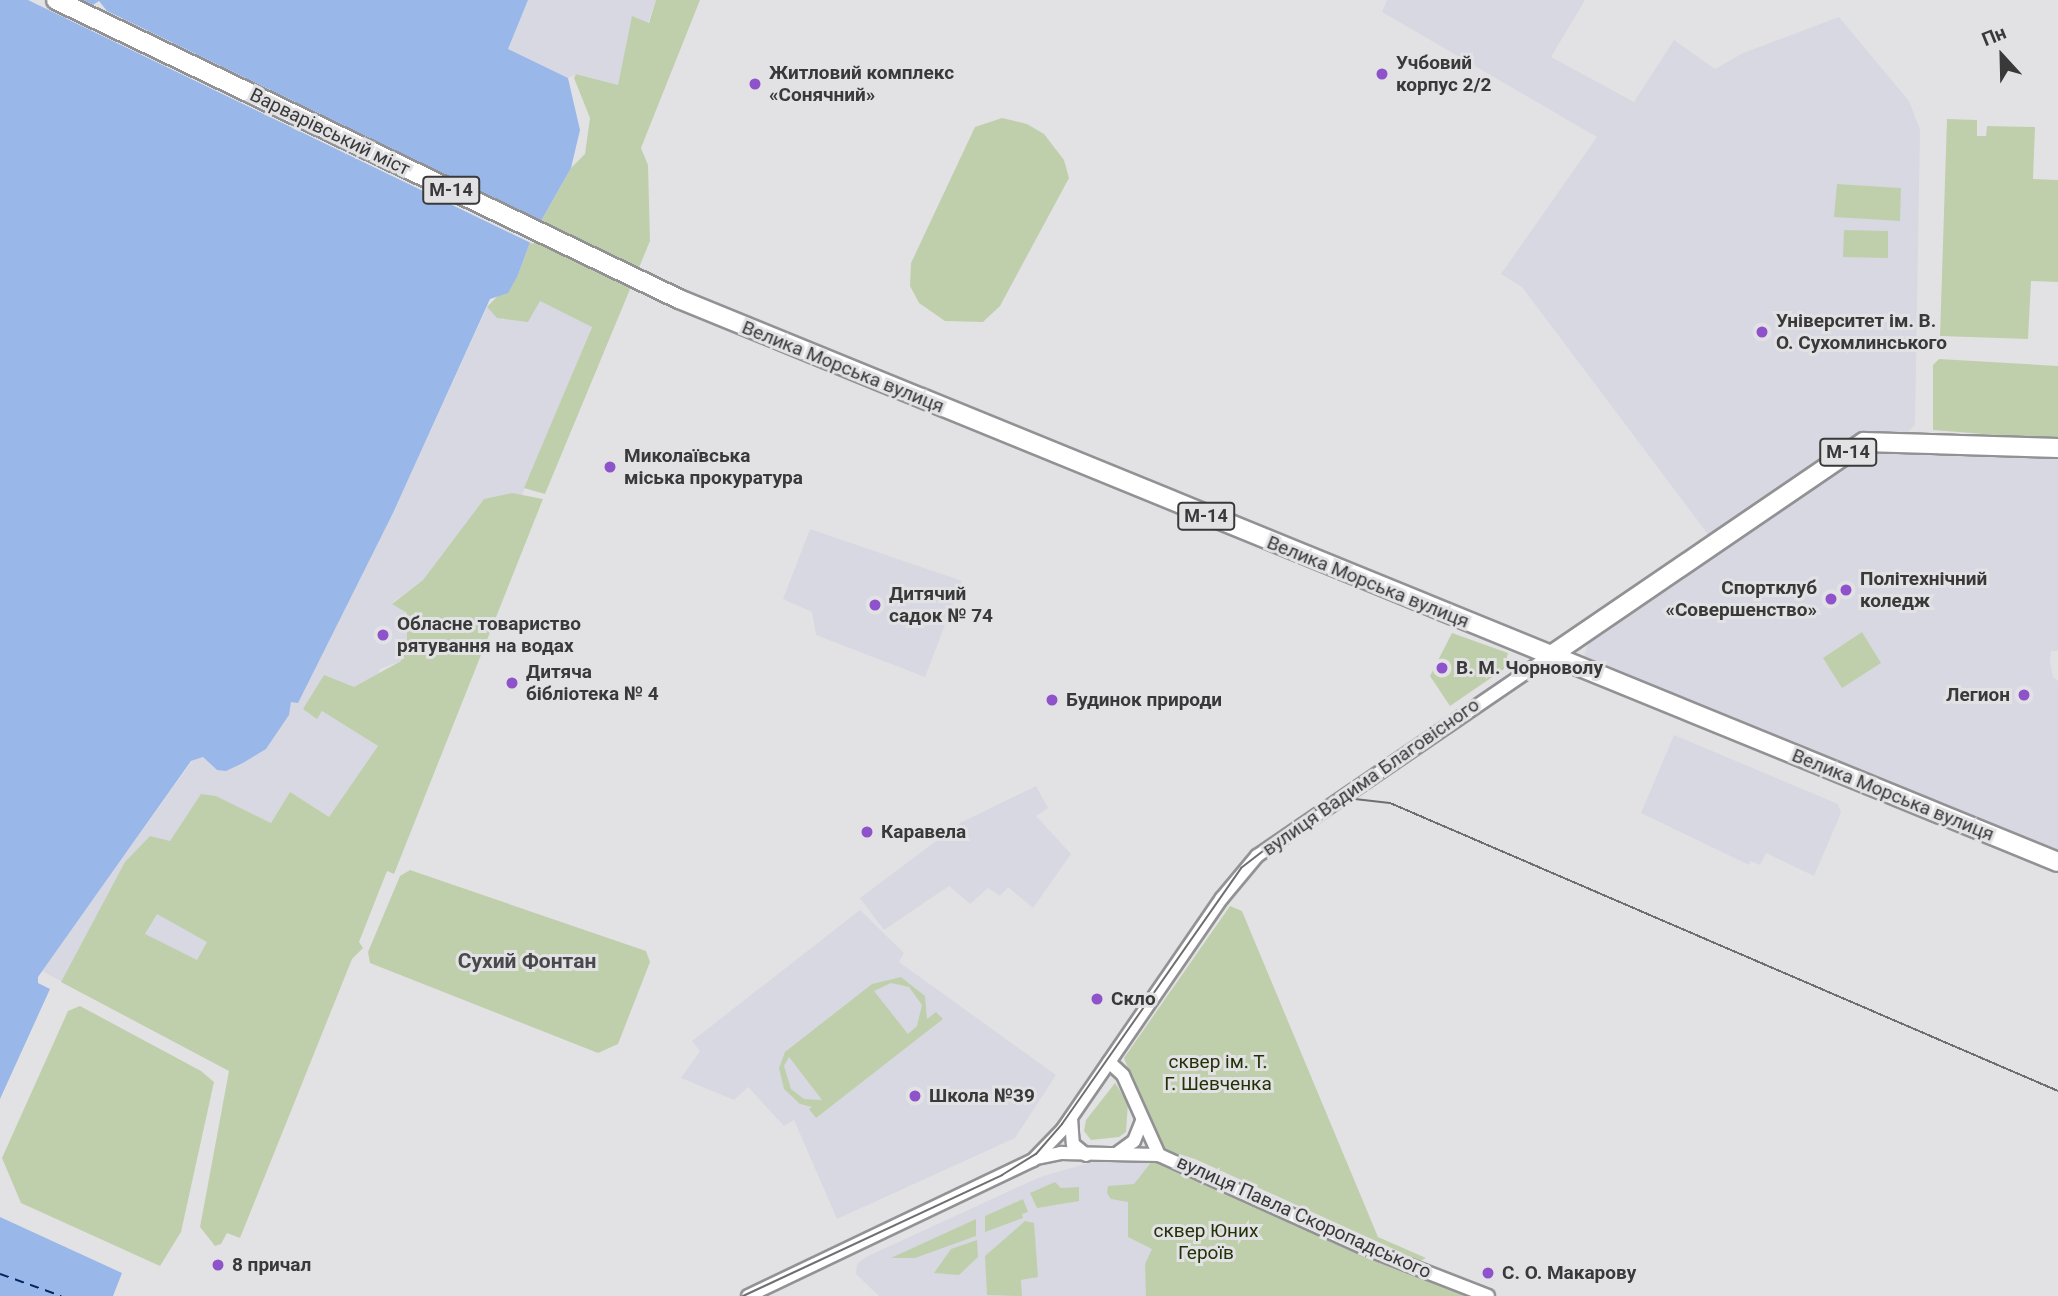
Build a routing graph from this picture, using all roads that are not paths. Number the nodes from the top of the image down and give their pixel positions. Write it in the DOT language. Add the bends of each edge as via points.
graph roads {
  1 [pos="57,0"];
  2 [pos="679,299"];
  3 [pos="2058,448"];
  4 [pos="1550,656"];
  5 [pos="2058,862"];
  6 [pos="1109,1062"];
  7 [pos="1071,1118"];
  8 [pos="1142,1120"];
  9 [pos="1086,1155"];
  10 [pos="1158,1155"];
  11 [pos="1112,1156"];
  12 [pos="1034,1160"];
  13 [pos="748,1296"];
  14 [pos="1488,1296"];
  1 -- 2 [label="highway, Варварівський міст / М-14"];
  2 -- 4 [label="highway, Велика Морська вулиця / М-14"];
  3 -- 4 [label="highway, вулиця Вадима Благовісного / М-14" via="1883,439 1864,442"];
  4 -- 5 [label="highway, Велика Морська вулиця / М-14"];
  4 -- 6 [label="street, вулиця Вадима Благовісного" via="1257,856 1222,898"];
  6 -- 7 [label="street, вулиця Вадима Благовісного"];
  6 -- 8 [label="street, вулиця Павла Скоропадського" via="1123,1075"];
  7 -- 9 [label="street" via="1073,1144"];
  7 -- 12 [label="street, вулиця Вадима Благовісного"];
  8 -- 10 [label="street, вулиця Павла Скоропадського"];
  8 -- 11 [label="street" via="1134,1141"];
  9 -- 11 [label="street, вулиця Павла Скоропадського"];
  9 -- 12 [label="street, вулиця Павла Скоропадського" via="1060,1153"];
  10 -- 11 [label="street, вулиця Павла Скоропадського"];
  10 -- 14 [label="street, вулиця Павла Скоропадського" via="1365,1248"];
  12 -- 13 [label="street, вулиця Вадима Благовісного"];
}
